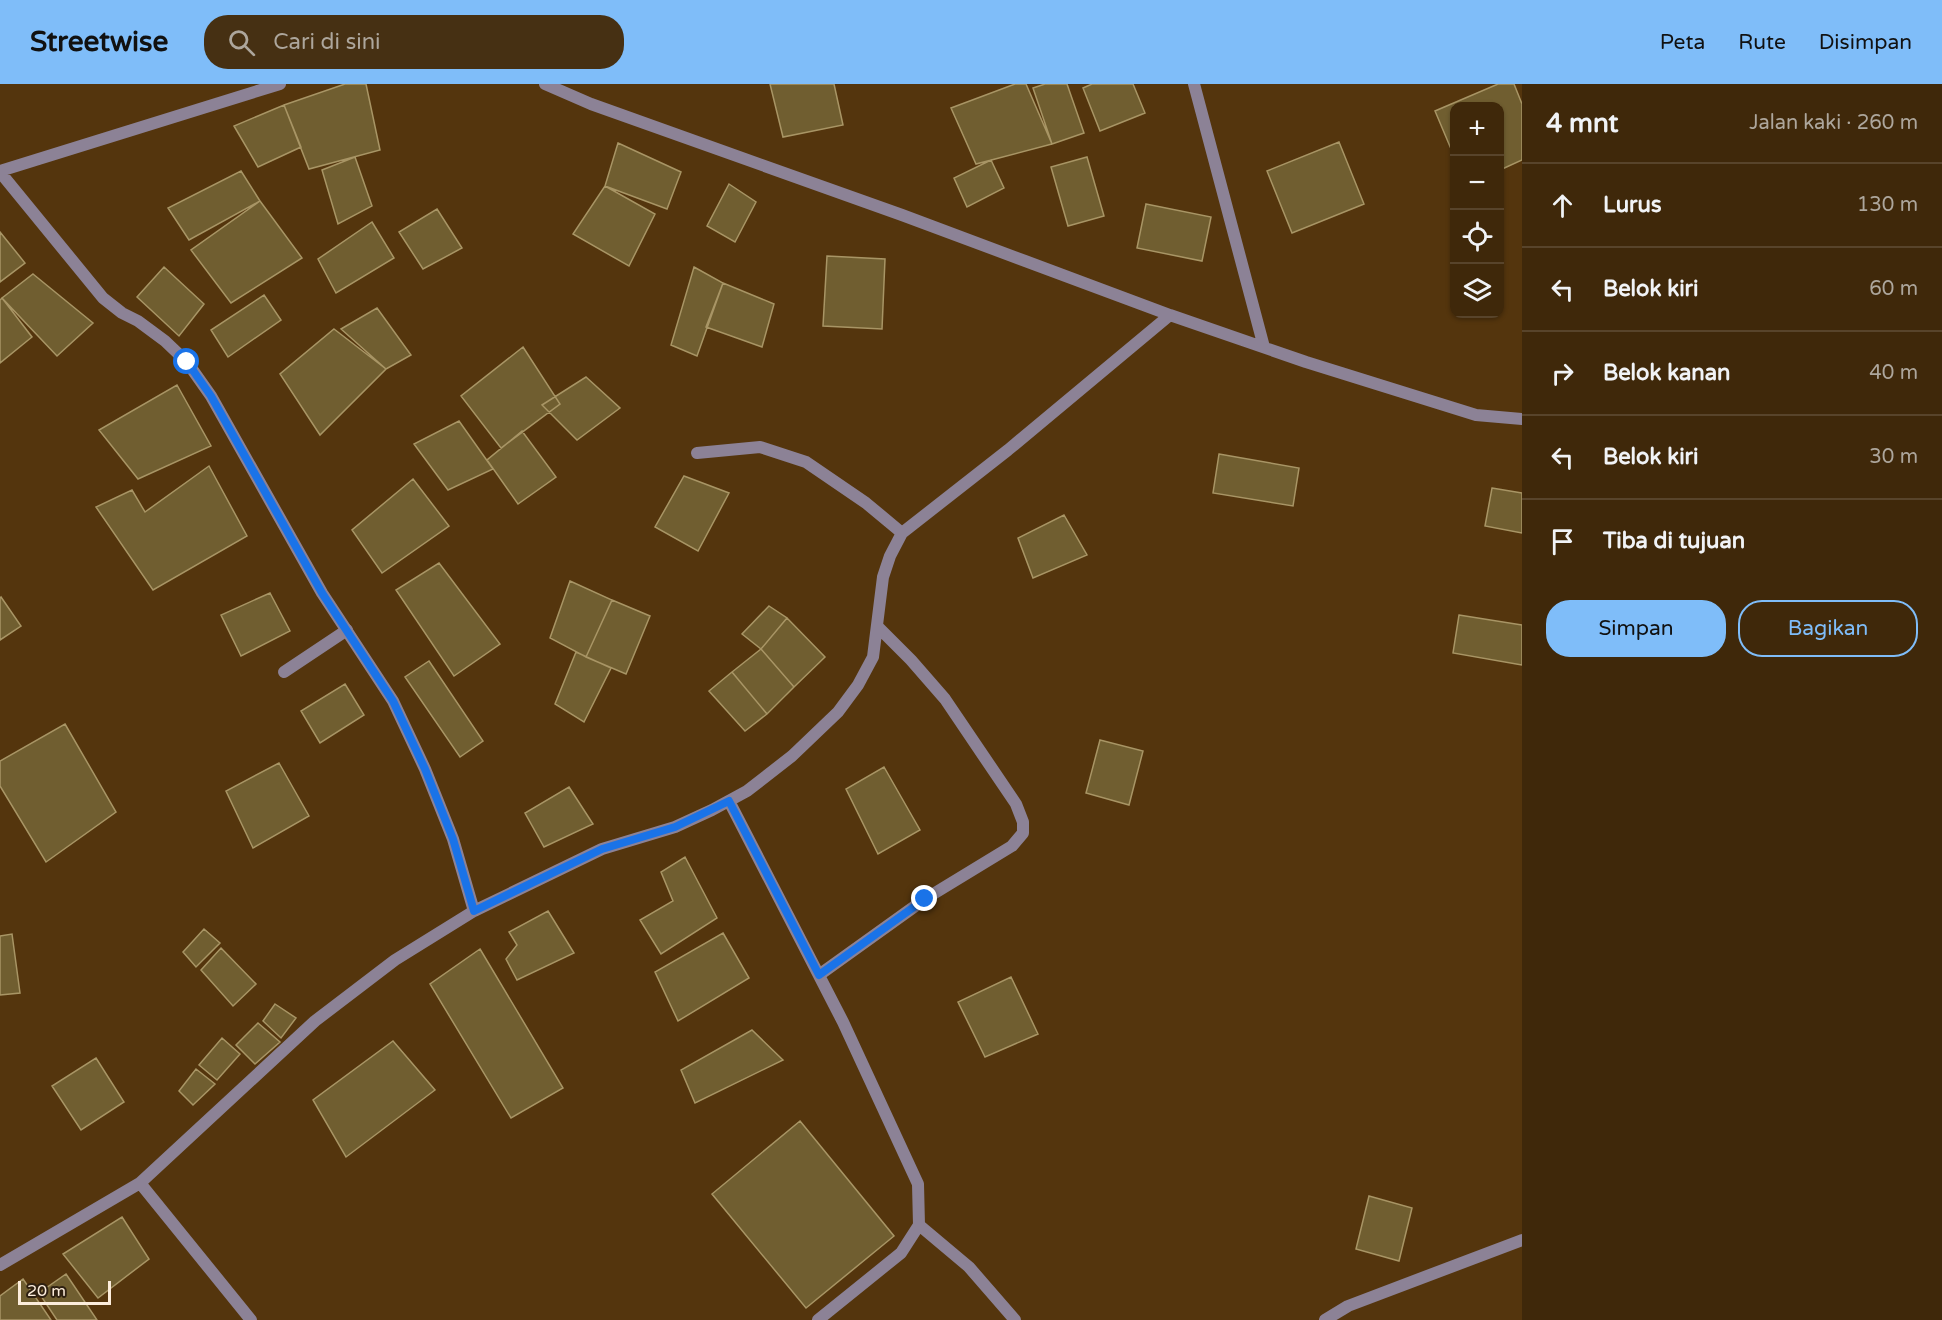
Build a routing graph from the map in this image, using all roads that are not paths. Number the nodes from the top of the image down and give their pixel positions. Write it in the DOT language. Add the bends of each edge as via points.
graph roads {
  1 [pos="280,84"];
  2 [pos="545,84"];
  3 [pos="1194,84"];
  4 [pos="0,171"];
  5 [pos="1170,315"];
  6 [pos="1264,347"];
  7 [pos="1522,419"];
  8 [pos="697,453"];
  9 [pos="902,533"];
  10 [pos="877,626"];
  11 [pos="347,630"];
  12 [pos="284,672"];
  13 [pos="729,801"];
  14 [pos="474,911"];
  15 [pos="819,975"];
  16 [pos="140,1183"];
  17 [pos="919,1225"];
  18 [pos="1522,1240"];
  19 [pos="0,1265"];
  20 [pos="250,1320"];
  21 [pos="818,1320"];
  22 [pos="1015,1320"];
  23 [pos="1325,1320"];
  1 -- 4 [label="street"];
  2 -- 5 [label="street"];
  3 -- 6 [label="street"];
  4 -- 11 [label="street" via="103,298 165,341 187,362 211,396"];
  5 -- 6 [label="street"];
  5 -- 9 [label="street"];
  6 -- 7 [label="street" via="1476,415"];
  8 -- 9 [label="street" via="760,447 806,462 866,502"];
  9 -- 10 [label="street" via="883,577"];
  10 -- 13 [label="street" via="873,657 838,712 792,756"];
  10 -- 15 [label="street" via="945,699 1016,804 1023,832 1012,846 925,899"];
  11 -- 12 [label="street"];
  11 -- 14 [label="street" via="393,701 425,769 453,839"];
  13 -- 14 [label="street" via="675,827 602,849"];
  13 -- 15 [label="street"];
  14 -- 16 [label="street" via="395,960 315,1021"];
  15 -- 17 [label="street" via="918,1184"];
  16 -- 19 [label="street"];
  16 -- 20 [label="street"];
  17 -- 21 [label="street" via="901,1253"];
  17 -- 22 [label="street" via="969,1267"];
  18 -- 23 [label="street" via="1348,1306"];
}
